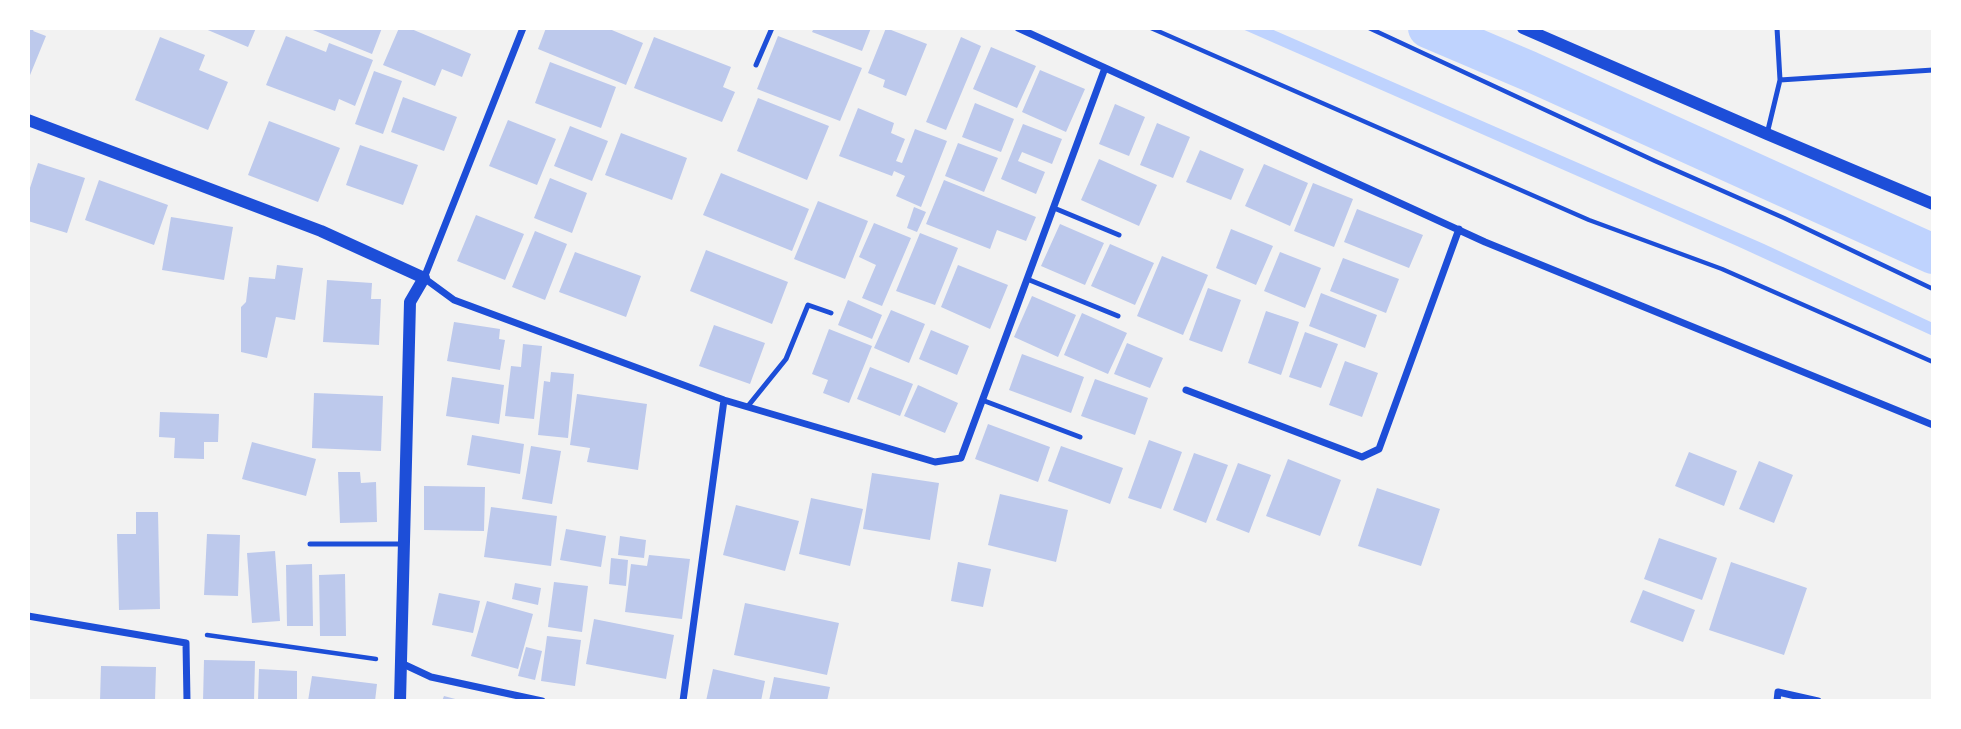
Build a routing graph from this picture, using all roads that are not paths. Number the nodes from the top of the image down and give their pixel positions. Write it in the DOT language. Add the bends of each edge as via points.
graph roads {
  1 [pos="523,28"];
  2 [pos="772,28"];
  3 [pos="1018,28"];
  4 [pos="1523,28"];
  5 [pos="1777,28"];
  6 [pos="756,65"];
  7 [pos="1105,68"];
  8 [pos="1933,70"];
  9 [pos="1780,80"];
  10 [pos="28,120"];
  11 [pos="1767,134"];
  12 [pos="1933,204"];
  13 [pos="1054,208"];
  14 [pos="1459,229"];
  15 [pos="1119,235"];
  16 [pos="425,278"];
  17 [pos="1027,279"];
  18 [pos="831,313"];
  19 [pos="1118,316"];
  20 [pos="1186,390"];
  21 [pos="724,400"];
  22 [pos="982,400"];
  23 [pos="748,406"];
  24 [pos="1933,425"];
  25 [pos="1080,436"];
  26 [pos="310,544"];
  27 [pos="404,544"];
  28 [pos="28,616"];
  29 [pos="401,663"];
  30 [pos="187,701"];
  31 [pos="400,701"];
  32 [pos="542,701"];
  33 [pos="683,701"];
  34 [pos="1777,701"];
  35 [pos="1818,701"];
  1 -- 16 [label="street"];
  2 -- 6 [label="lane"];
  3 -- 7 [label="street"];
  4 -- 11 [label="street"];
  5 -- 9 [label="lane"];
  7 -- 13 [label="street"];
  7 -- 14 [label="street"];
  8 -- 9 [label="lane"];
  9 -- 11 [label="lane"];
  10 -- 16 [label="street" via="321,232"];
  11 -- 12 [label="street"];
  13 -- 15 [label="lane"];
  13 -- 17 [label="street"];
  14 -- 20 [label="street" via="1378,449 1362,457"];
  14 -- 24 [label="street"];
  16 -- 21 [label="street" via="454,300"];
  16 -- 27 [label="street" via="410,302"];
  17 -- 19 [label="lane"];
  17 -- 22 [label="street"];
  18 -- 23 [label="lane" via="808,305 786,359"];
  21 -- 23 [label="street"];
  21 -- 33 [label="street"];
  22 -- 23 [label="street" via="961,458 935,463"];
  22 -- 25 [label="lane"];
  26 -- 27 [label="lane"];
  27 -- 29 [label="street"];
  28 -- 30 [label="street" via="186,643"];
  29 -- 31 [label="street"];
  29 -- 32 [label="street" via="431,677"];
  34 -- 35 [label="street" via="1778,692"];
}
